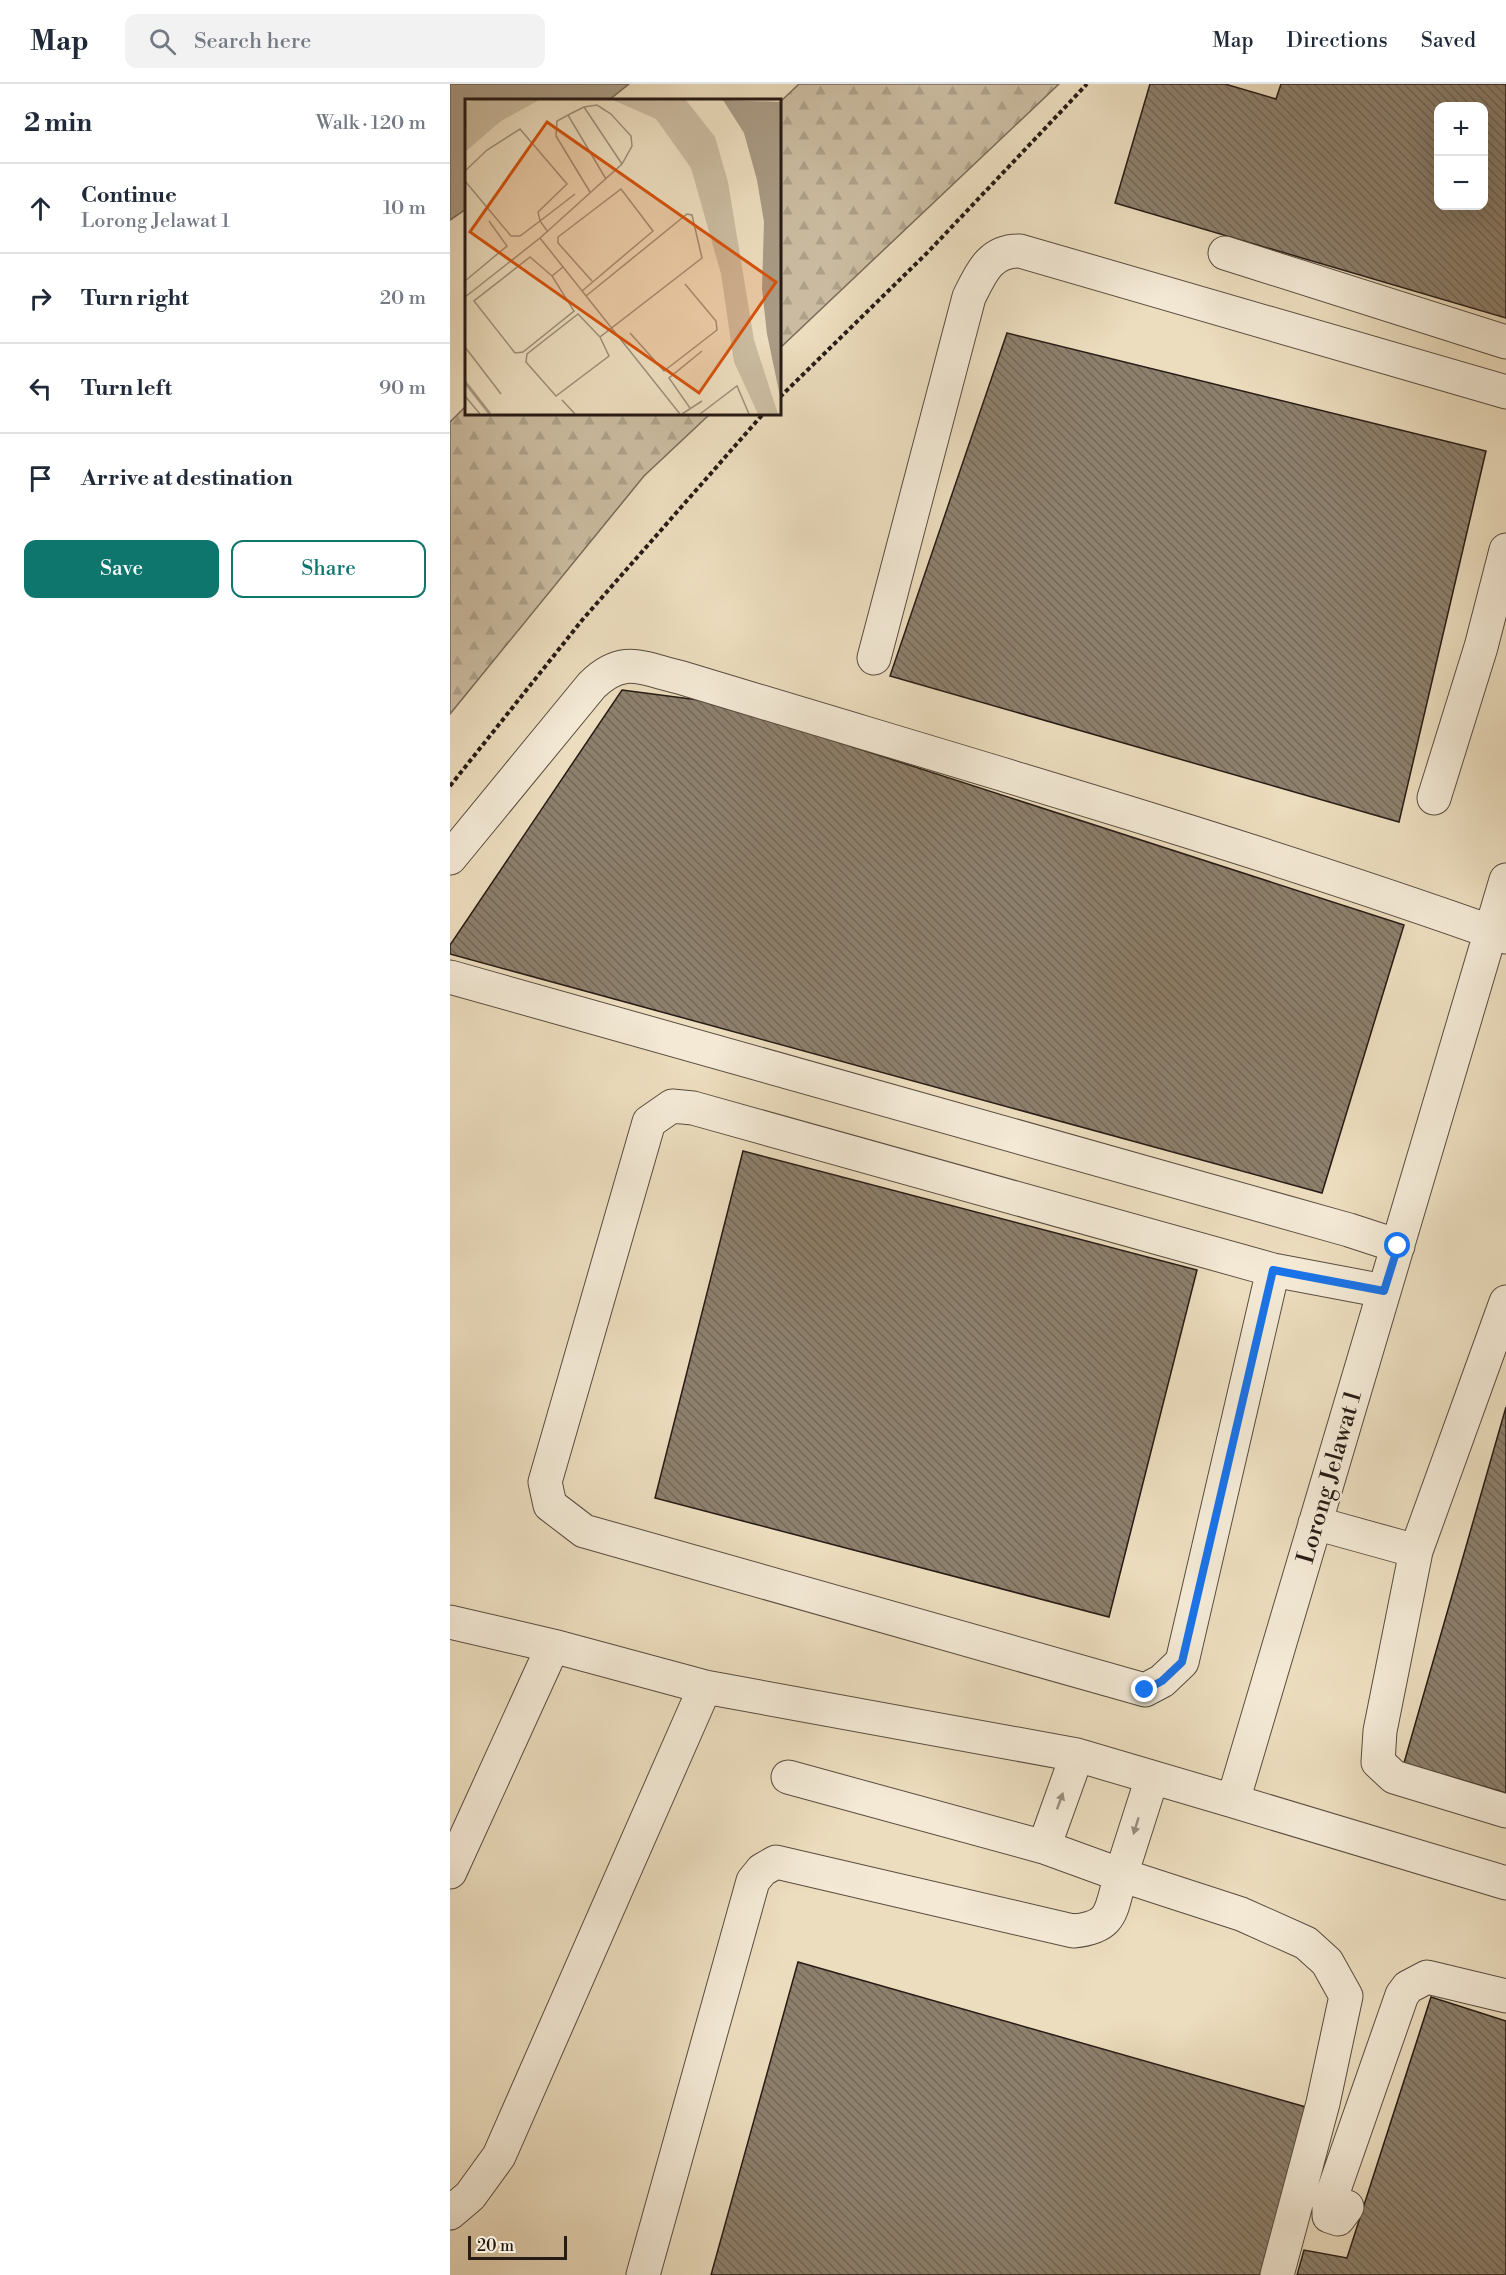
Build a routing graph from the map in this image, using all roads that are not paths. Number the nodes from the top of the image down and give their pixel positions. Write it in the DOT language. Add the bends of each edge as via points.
graph roads {
  1 [pos="1225,253"];
  2 [pos="1506,342"];
  3 [pos="1506,392"];
  4 [pos="1506,552"];
  5 [pos="1497,625"];
  6 [pos="874,658"];
  7 [pos="1434,798"];
  8 [pos="450,858"];
  9 [pos="1506,880"];
  10 [pos="1498,934"];
  11 [pos="450,976"];
  12 [pos="1398,1246"];
  13 [pos="1273,1270"];
  14 [pos="1384,1291"];
  15 [pos="1506,1302"];
  16 [pos="1315,1523"];
  17 [pos="1416,1551"];
  18 [pos="450,1622"];
  19 [pos="553,1646"];
  20 [pos="705,1687"];
  21 [pos="1077,1755"];
  22 [pos="788,1777"];
  23 [pos="1152,1778"];
  24 [pos="1233,1801"];
  25 [pos="1506,1811"];
  26 [pos="1044,1847"];
  27 [pos="450,1872"];
  28 [pos="1121,1875"];
  29 [pos="1506,1883"];
  30 [pos="1506,1996"];
  31 [pos="1347,2207"];
  32 [pos="450,2213"];
  33 [pos="643,2275"];
  34 [pos="1277,2275"];
  1 -- 2 [label="street"];
  3 -- 6 [label="street" via="1007,250 993,258 969,297"];
  4 -- 5 [label="street"];
  5 -- 7 [label="street"];
  8 -- 10 [label="street" via="592,685 608,669 629,666 678,677 1230,845"];
  9 -- 10 [label="street, Lorong Jelawat 1"];
  10 -- 12 [label="street, Lorong Jelawat 1"];
  11 -- 12 [label="street"];
  12 -- 14 [label="street, Lorong Jelawat 1"];
  13 -- 13 [label="street" via="693,1108 672,1106 649,1122 545,1482 550,1505 584,1531 1145,1690 1162,1681 1182,1662"];
  13 -- 14 [label="street"];
  14 -- 16 [label="street, Lorong Jelawat 1"];
  15 -- 17 [label="street"];
  16 -- 17 [label="street"];
  16 -- 24 [label="street, Lorong Jelawat 1"];
  17 -- 25 [label="street" via="1380,1731 1378,1762 1394,1777"];
  18 -- 19 [label="street"];
  19 -- 20 [label="street"];
  19 -- 27 [label="street"];
  20 -- 21 [label="street"];
  20 -- 32 [label="street" via="499,2156 470,2196"];
  21 -- 23 [label="street"];
  26 -- 21 [label="street, one-way"];
  22 -- 26 [label="street"];
  23 -- 24 [label="street"];
  23 -- 28 [label="street, one-way"];
  24 -- 29 [label="street"];
  26 -- 28 [label="street"];
  28 -- 33 [label="street" via="1106,1922 1073,1931 776,1862 762,1870 753,1881"];
  28 -- 34 [label="street" via="1241,1914 1306,1943 1327,1962 1346,1996 1323,2103"];
  30 -- 31 [label="street" via="1427,1977 1408,1987 1329,2204 1329,2216 1338,2219"];
}
